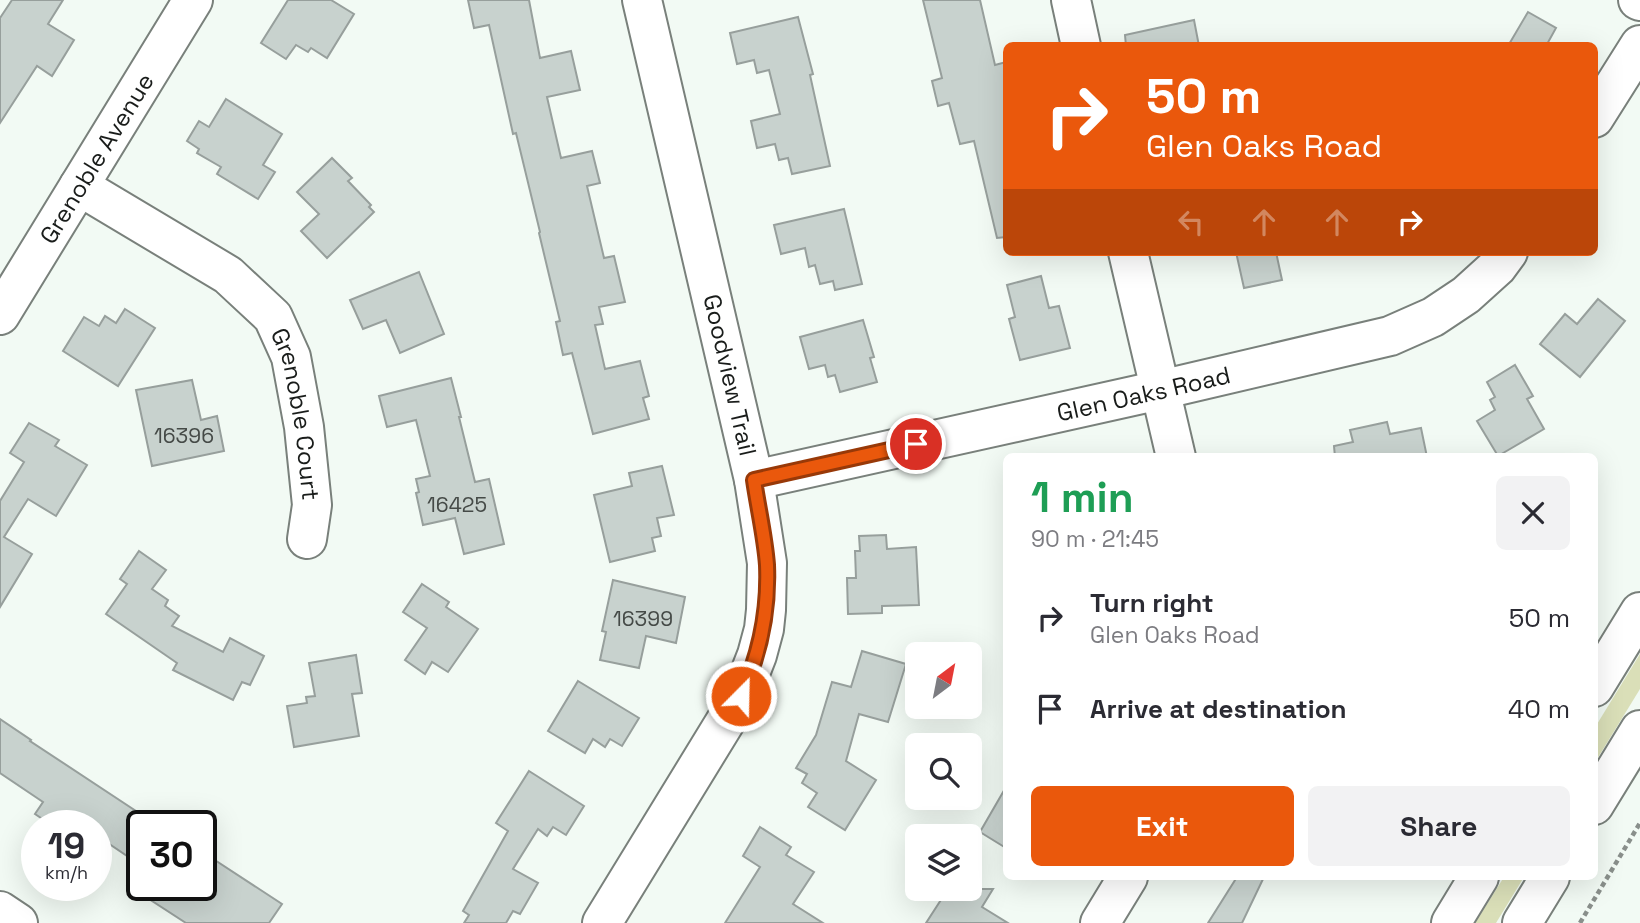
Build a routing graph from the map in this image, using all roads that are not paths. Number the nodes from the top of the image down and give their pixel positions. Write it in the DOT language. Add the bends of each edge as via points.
graph roads {
  1 [pos="193,0"];
  2 [pos="642,0"];
  3 [pos="1071,0"];
  4 [pos="1080,42"];
  5 [pos="1640,45"];
  6 [pos="1598,112"];
  7 [pos="79,186"];
  8 [pos="1129,256"];
  9 [pos="1505,256"];
  10 [pos="0,315"];
  11 [pos="1160,390"];
  12 [pos="1175,453"];
  13 [pos="754,480"];
  14 [pos="307,540"];
  15 [pos="1640,612"];
  16 [pos="1598,680"];
  17 [pos="1640,730"];
  18 [pos="1598,798"];
  19 [pos="1126,880"];
  20 [pos="1477,880"];
  21 [pos="1548,880"];
  22 [pos="0,911"];
  23 [pos="18,923"];
  24 [pos="603,923"];
  25 [pos="1100,923"];
  26 [pos="1451,923"];
  27 [pos="1522,923"];
  1 -- 7 [label="street, Grenoble Avenue"];
  2 -- 13 [label="street, Goodview Trail"];
  3 -- 4 [label="street"];
  5 -- 6 [label="street"];
  7 -- 10 [label="street, Grenoble Avenue"];
  7 -- 14 [label="street, Grenoble Court" via="228,275 273,317 291,357 304,427 312,505"];
  8 -- 11 [label="street"];
  9 -- 11 [label="street, Glen Oaks Road" via="1466,295 1433,317 1390,336"];
  11 -- 12 [label="street"];
  11 -- 13 [label="street, Glen Oaks Road"];
  13 -- 24 [label="street, Goodview Trail" via="767,563 766,610 749,679"];
  15 -- 16 [label="street"];
  17 -- 18 [label="street"];
  19 -- 25 [label="street"];
  20 -- 26 [label="street"];
  21 -- 27 [label="street"];
  22 -- 23 [label="street"];
}
